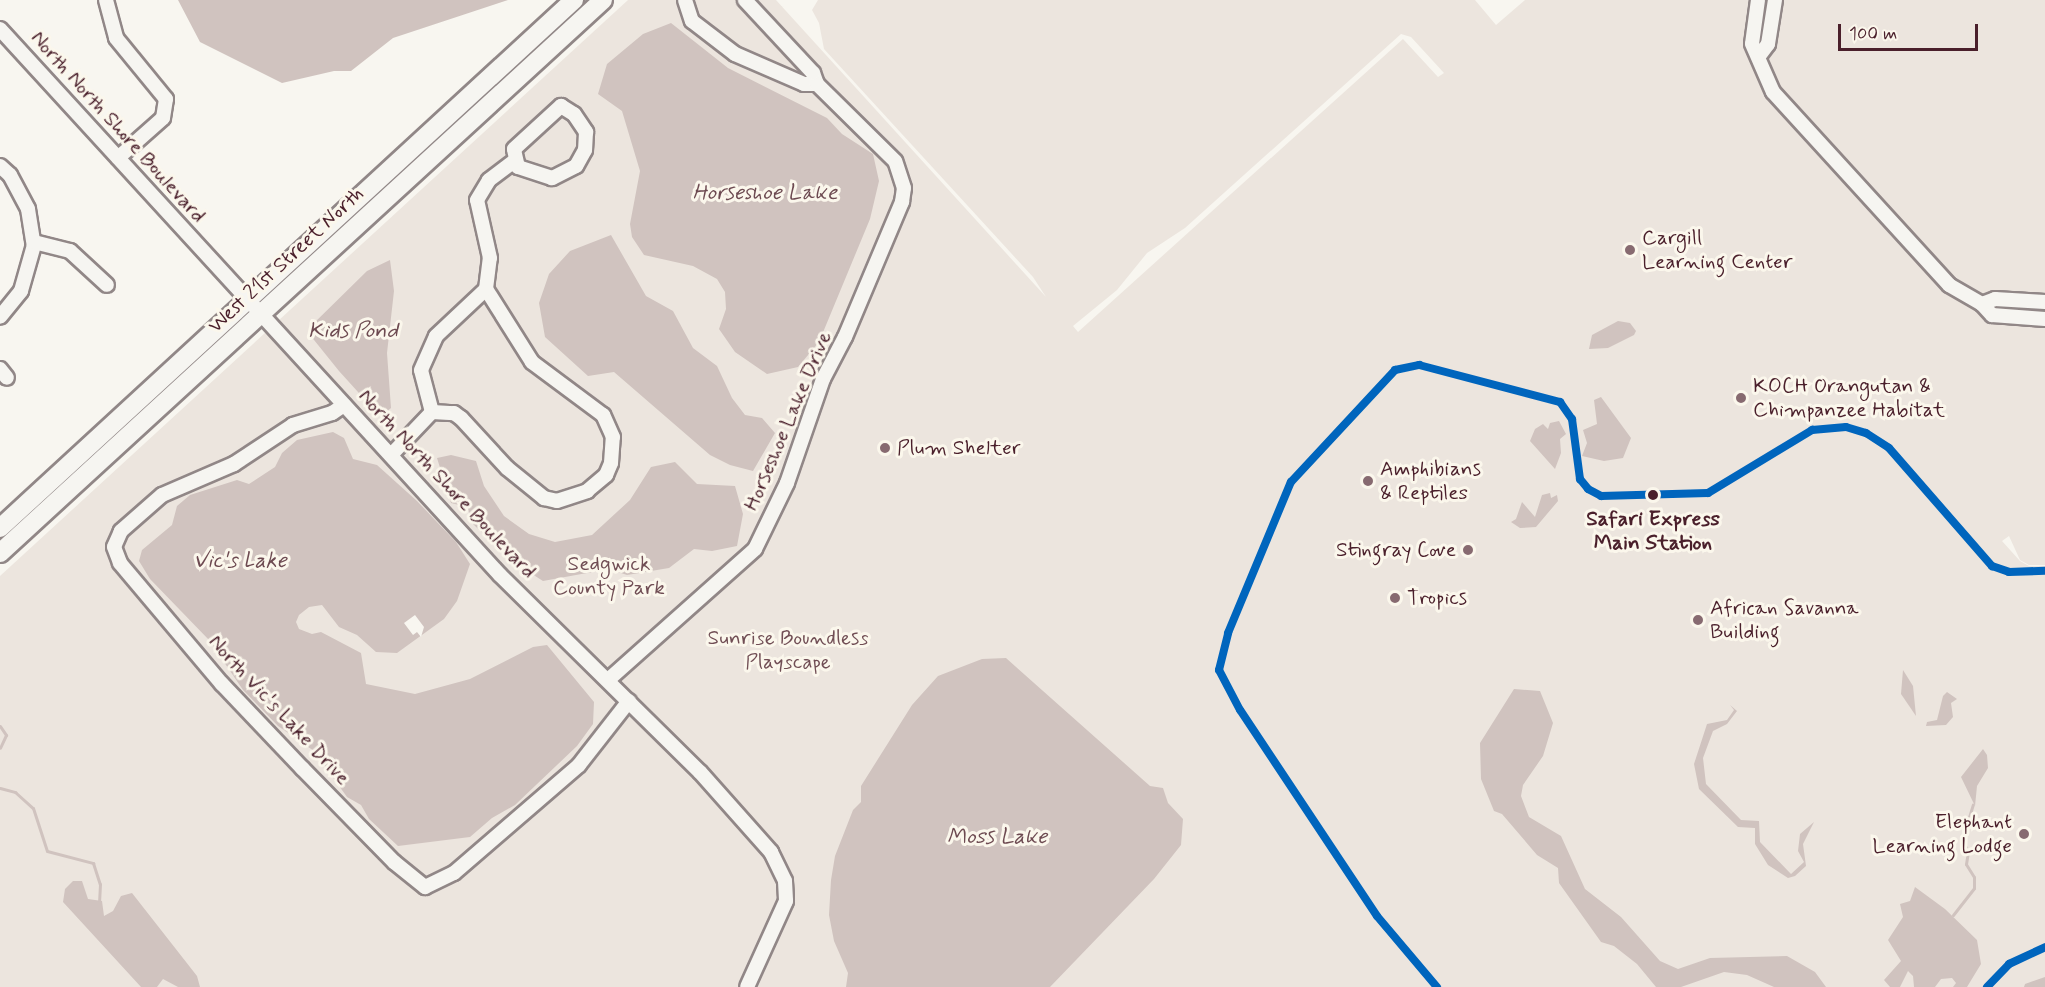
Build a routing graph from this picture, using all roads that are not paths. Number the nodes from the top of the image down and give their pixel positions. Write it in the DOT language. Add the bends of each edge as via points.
graph roads {
  1 [pos="106,0"];
  2 [pos="574,0"];
  3 [pos="603,0"];
  4 [pos="685,0"];
  5 [pos="745,0"];
  6 [pos="1758,0"];
  7 [pos="1775,0"];
  8 [pos="0,29"];
  9 [pos="1759,56"];
  10 [pos="817,84"];
  11 [pos="118,158"];
  12 [pos="514,161"];
  13 [pos="0,166"];
  14 [pos="34,242"];
  15 [pos="107,285"];
  16 [pos="486,290"];
  17 [pos="248,300"];
  18 [pos="2045,302"];
  19 [pos="1982,304"];
  20 [pos="261,314"];
  21 [pos="0,317"];
  22 [pos="2045,319"];
  23 [pos="344,405"];
  24 [pos="432,412"];
  25 [pos="391,455"];
  26 [pos="0,528"];
  27 [pos="0,553"];
  28 [pos="608,680"];
  29 [pos="629,700"];
  30 [pos="747,987"];
  1 -- 11 [label="street" via="116,38 166,99 163,118"];
  2 -- 17 [label="main road, West 21st Street North"];
  3 -- 20 [label="main road, West 21st Street North"];
  4 -- 10 [label="street" via="692,21 735,54 804,84"];
  5 -- 10 [label="street, Horseshoe Lake Drive" via="813,73"];
  6 -- 9 [label="street" via="1752,44"];
  7 -- 9 [label="street" via="1768,44"];
  8 -- 11 [label="street, North North Shore Boulevard"];
  9 -- 19 [label="street" via="1773,92 1948,285"];
  10 -- 28 [label="street, Horseshoe Lake Drive" via="895,161 904,188 898,215 823,379 787,483 755,549"];
  11 -- 17 [label="street, North North Shore Boulevard"];
  12 -- 12 [label="street" via="518,167 543,177 569,172 585,150 581,122 566,107 555,110 514,149"];
  12 -- 16 [label="street" via="489,180 477,200 490,258"];
  13 -- 14 [label="street" via="21,192 33,225"];
  14 -- 15 [label="street" via="70,251"];
  14 -- 21 [label="street" via="21,291"];
  16 -- 24 [label="street" via="436,336 422,362"];
  16 -- 24 [label="street" via="532,362 603,416 613,437 611,463 606,474 587,491 557,501 544,498 507,468 461,418 454,413"];
  17 -- 20 [label="street, North North Shore Boulevard"];
  17 -- 26 [label="main road, West 21st Street North"];
  18 -- 19 [label="street" via="1995,299"];
  19 -- 22 [label="street" via="1992,315"];
  20 -- 23 [label="street, North North Shore Boulevard"];
  20 -- 27 [label="main road, West 21st Street North"];
  23 -- 25 [label="street, North North Shore Boulevard"];
  23 -- 29 [label="street, North Vic's Lake Drive" via="332,413 293,425 234,464 162,495 121,531 114,547 120,563 222,684 302,768 394,862 425,887 454,873 579,765"];
  24 -- 25 [label="street"];
  25 -- 28 [label="street, North North Shore Boulevard" via="500,575"];
  28 -- 29 [label="street, North North Shore Boulevard"];
  29 -- 30 [label="street, North North Shore Boulevard" via="708,781 781,868 786,891 784,910"];
}
